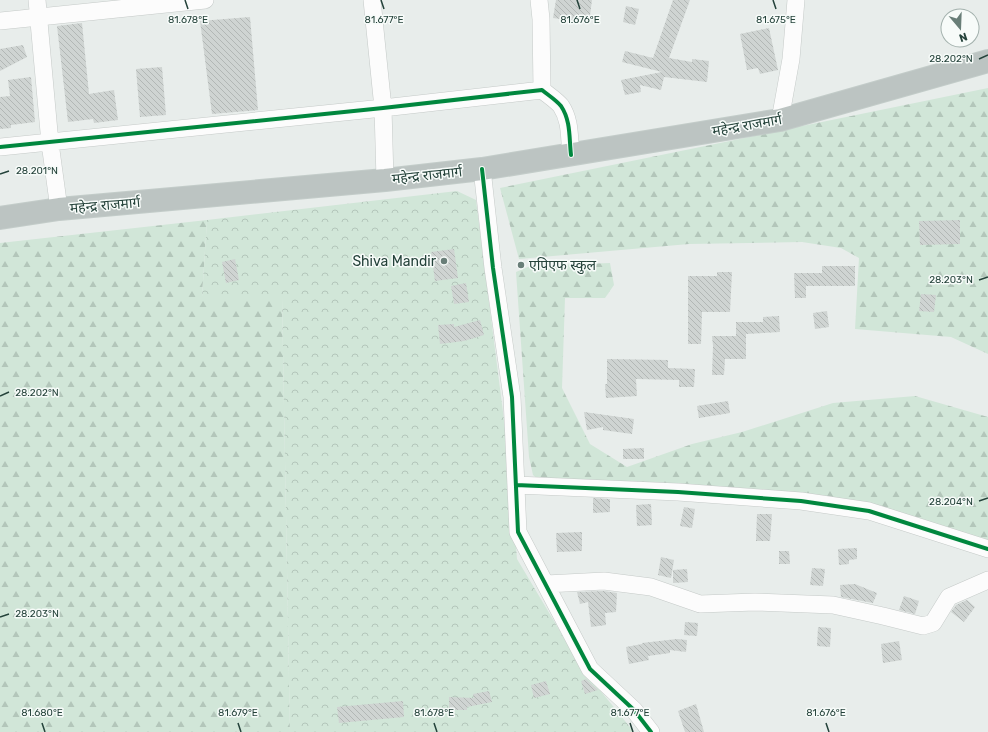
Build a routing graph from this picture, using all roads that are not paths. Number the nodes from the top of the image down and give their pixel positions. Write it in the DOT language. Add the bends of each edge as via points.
graph roads {
  1 [pos="36,0"];
  2 [pos="205,0"];
  3 [pos="372,0"];
  4 [pos="539,0"];
  5 [pos="796,0"];
  6 [pos="39,18"];
  7 [pos="0,22"];
  8 [pos="988,61"];
  9 [pos="542,90"];
  10 [pos="383,108"];
  11 [pos="780,120"];
  12 [pos="50,143"];
  13 [pos="0,147"];
  14 [pos="571,154"];
  15 [pos="482,169"];
  16 [pos="385,180"];
  17 [pos="59,209"];
  18 [pos="0,218"];
  19 [pos="516,485"];
  20 [pos="988,549"];
  21 [pos="988,580"];
  22 [pos="546,584"];
  23 [pos="651,732"];
  1 -- 6 [label="street"];
  2 -- 6 [label="street"];
  3 -- 10 [label="street"];
  4 -- 9 [label="street"];
  5 -- 11 [label="street" via="791,59"];
  6 -- 7 [label="street"];
  6 -- 12 [label="street"];
  8 -- 11 [label="highway, महेन्द्र राजमार्ग"];
  9 -- 10 [label="street"];
  9 -- 14 [label="street" via="560,106 568,120"];
  10 -- 12 [label="street"];
  10 -- 16 [label="street"];
  11 -- 14 [label="highway, महेन्द्र राजमार्ग"];
  12 -- 13 [label="street"];
  12 -- 17 [label="street"];
  14 -- 15 [label="highway, महेन्द्र राजमार्ग"];
  15 -- 16 [label="highway, महेन्द्र राजमार्ग"];
  15 -- 19 [label="street" via="493,268 512,397"];
  16 -- 17 [label="highway, महेन्द्र राजमार्ग"];
  17 -- 18 [label="highway, महेन्द्र राजमार्ग"];
  19 -- 20 [label="street" via="678,492 801,501 869,511"];
  19 -- 22 [label="street" via="518,532"];
  21 -- 22 [label="street" via="949,597 933,623 923,626 833,605 755,602 700,604 651,587 604,581"];
  22 -- 23 [label="street" via="590,669 634,710"];
}
